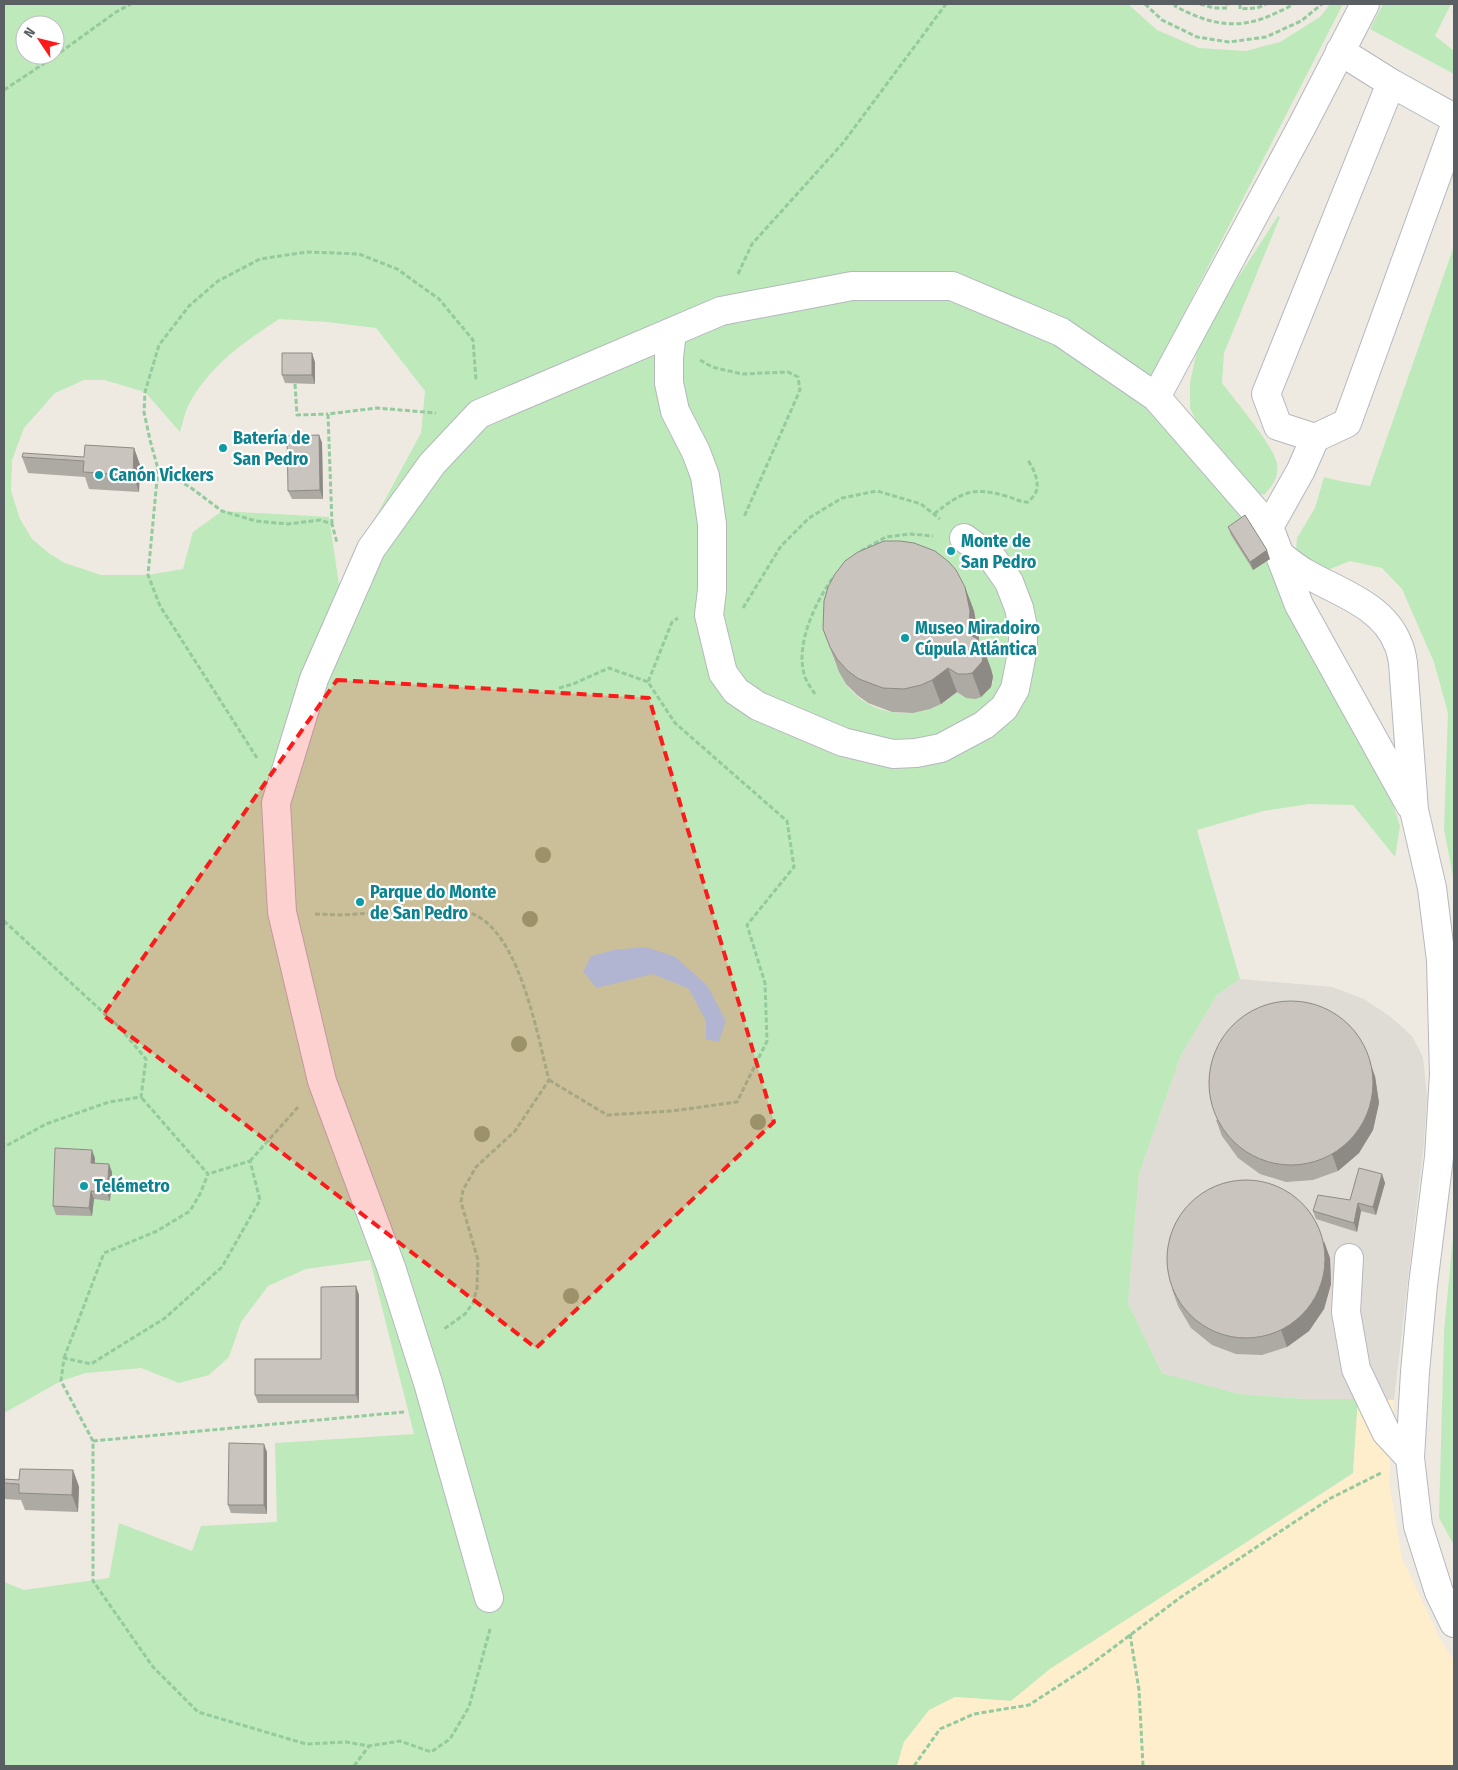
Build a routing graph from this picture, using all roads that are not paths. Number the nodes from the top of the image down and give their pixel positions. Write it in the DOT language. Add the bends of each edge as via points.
graph roads {
  1 [pos="1365,4"];
  2 [pos="1340,51"];
  3 [pos="1391,83"];
  4 [pos="1454,118"];
  5 [pos="1454,128"];
  6 [pos="680,328"];
  7 [pos="1156,397"];
  8 [pos="1315,438"];
  9 [pos="1268,527"];
  10 [pos="964,538"];
  11 [pos="1280,555"];
  12 [pos="1414,810"];
  13 [pos="1349,1258"];
  14 [pos="1410,1458"];
  15 [pos="489,1598"];
  16 [pos="1454,1623"];
  1 -- 2 [label="street"];
  2 -- 3 [label="street"];
  2 -- 7 [label="street"];
  3 -- 4 [label="street"];
  3 -- 8 [label="street" via="1266,394 1278,426"];
  5 -- 8 [label="street" via="1347,423"];
  6 -- 7 [label="street" via="721,311 852,286 952,286 1061,332"];
  6 -- 10 [label="street" via="668,357 668,383 675,411 705,476 712,524 709,615 723,673 736,691 758,706 843,742 893,754 941,748 984,725 1004,708 1015,689 1023,648 1023,627 1009,582 993,559"];
  6 -- 15 [label="street" via="479,414 432,464 372,549 314,680 276,803 282,912 322,1080 391,1267 428,1383"];
  7 -- 9 [label="street"];
  8 -- 9 [label="street" via="1301,470"];
  9 -- 11 [label="street"];
  11 -- 12 [label="street" via="1299,605"];
  11 -- 12 [label="street" via="1377,614 1398,644 1404,663"];
  12 -- 14 [label="street" via="1432,888 1441,960 1444,1074 1440,1157 1423,1285"];
  13 -- 14 [label="street" via="1346,1312 1356,1369 1386,1432"];
  14 -- 16 [label="street" via="1418,1526 1439,1592"];
}
